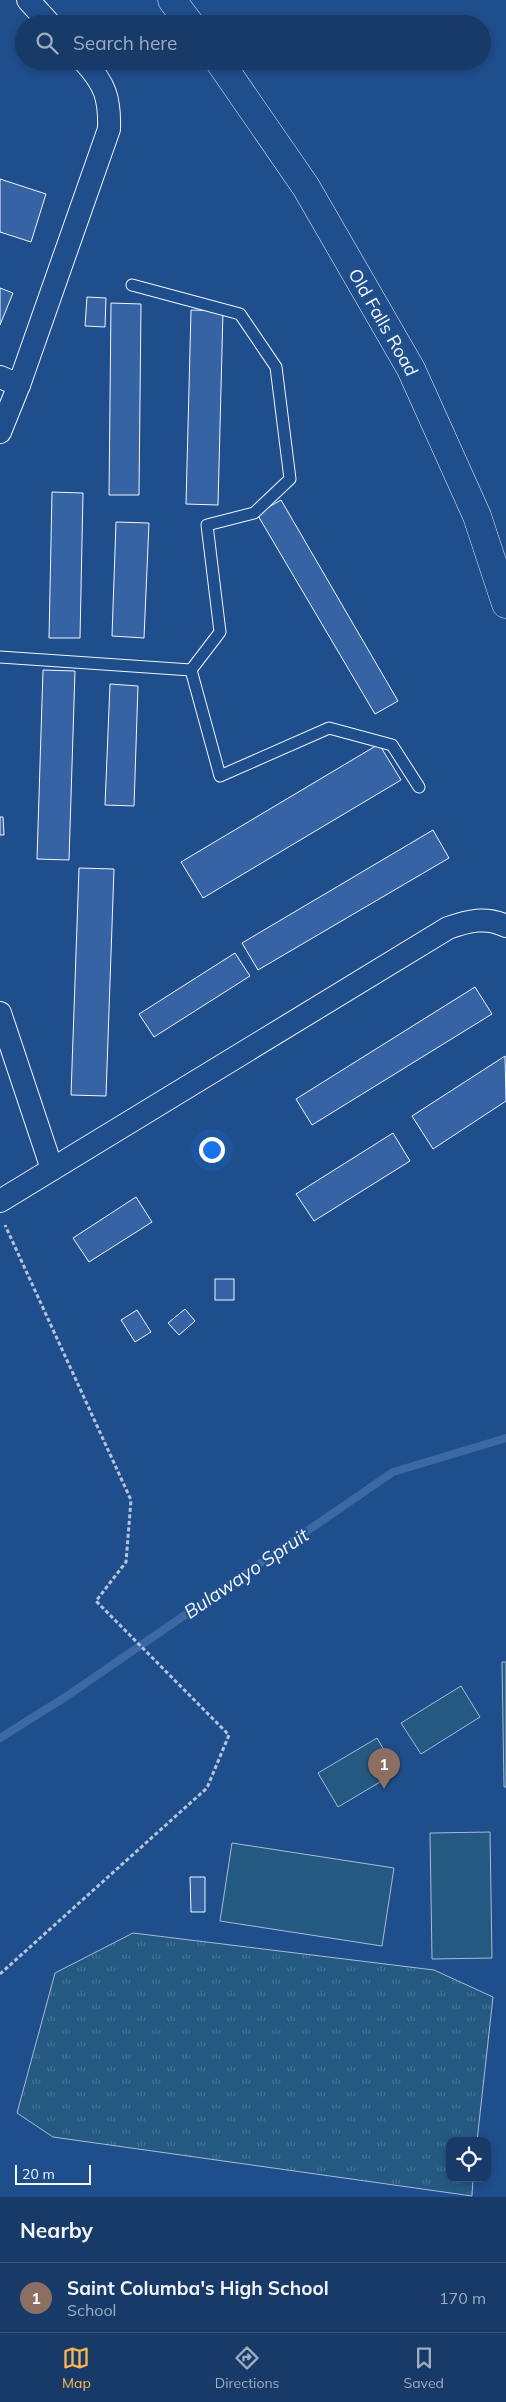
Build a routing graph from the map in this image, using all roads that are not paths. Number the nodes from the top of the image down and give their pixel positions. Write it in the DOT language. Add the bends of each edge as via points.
graph roads {
  1 [pos="28,0"];
  2 [pos="172,0"];
  3 [pos="42,15"];
  4 [pos="183,15"];
  5 [pos="91,70"];
  6 [pos="225,70"];
  7 [pos="132,285"];
  8 [pos="10,381"];
  9 [pos="0,432"];
  10 [pos="506,604"];
  11 [pos="0,657"];
  12 [pos="191,670"];
  13 [pos="420,787"];
  14 [pos="506,926"];
  15 [pos="0,1013"];
  16 [pos="52,1169"];
  17 [pos="0,1201"];
  1 -- 3 [label="street"];
  2 -- 4 [label="street"];
  5 -- 8 [label="street" via="108,98 109,129"];
  6 -- 10 [label="street, Old Falls Road" via="306,187 411,369 477,516"];
  7 -- 12 [label="lane" via="240,314 276,367 290,479 254,513 207,525 220,632"];
  8 -- 9 [label="street"];
  11 -- 12 [label="lane"];
  12 -- 13 [label="lane" via="220,776 329,728 392,744"];
  14 -- 16 [label="street" via="487,919 448,928"];
  15 -- 16 [label="street"];
  16 -- 17 [label="street"];
}
